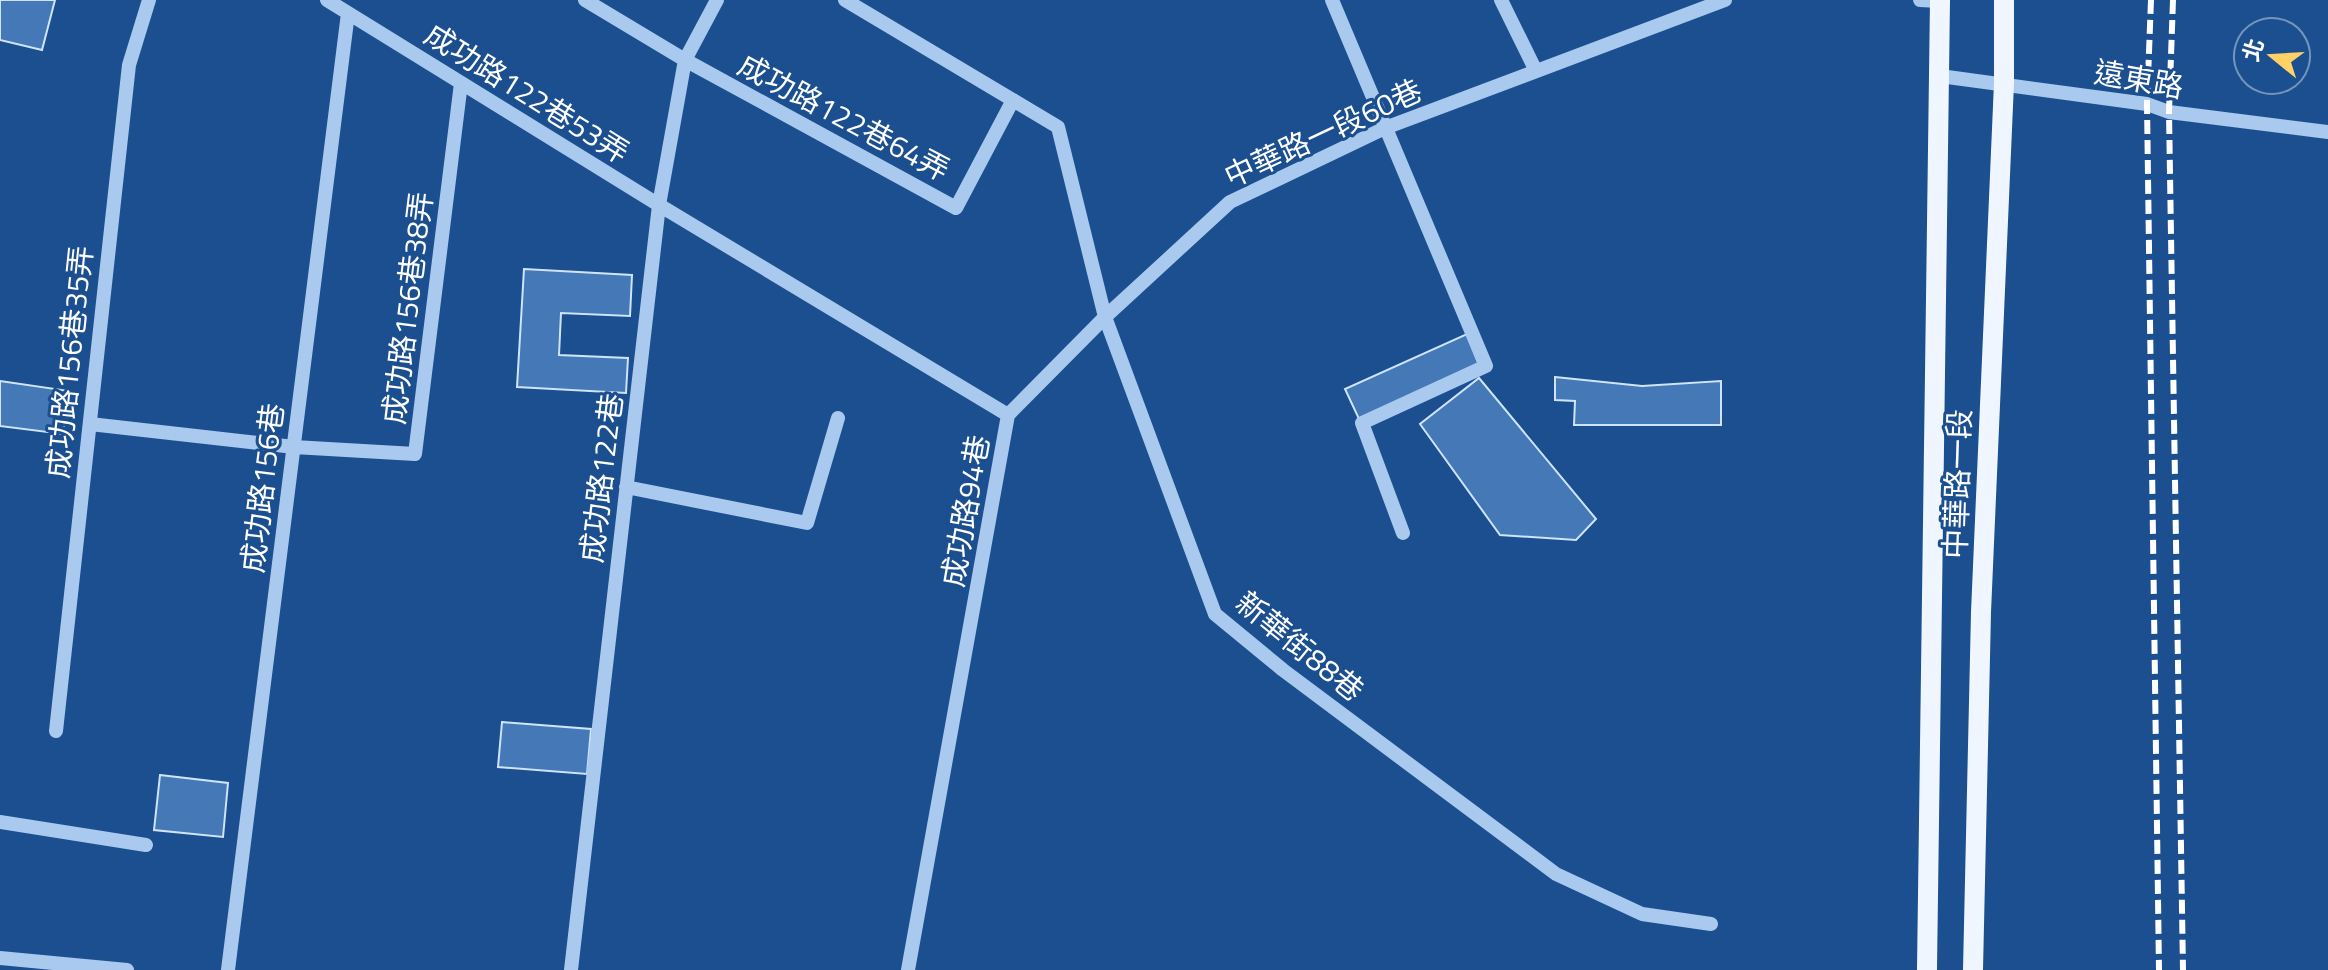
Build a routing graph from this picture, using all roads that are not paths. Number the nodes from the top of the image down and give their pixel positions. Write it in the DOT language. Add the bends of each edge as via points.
graph roads {
  1 [pos="149,0"];
  2 [pos="327,0"];
  3 [pos="585,0"];
  4 [pos="717,0"];
  5 [pos="845,0"];
  6 [pos="1332,0"];
  7 [pos="1501,0"];
  8 [pos="1725,0"];
  9 [pos="1920,0"];
  10 [pos="1940,0"];
  11 [pos="2004,0"];
  12 [pos="348,13"];
  13 [pos="685,60"];
  14 [pos="1536,71"];
  15 [pos="1940,76"];
  16 [pos="461,83"];
  17 [pos="2004,83"];
  18 [pos="1013,100"];
  19 [pos="1385,128"];
  20 [pos="2328,132"];
  21 [pos="659,205"];
  22 [pos="1105,317"];
  23 [pos="1008,415"];
  24 [pos="838,418"];
  25 [pos="90,424"];
  26 [pos="294,447"];
  27 [pos="626,487"];
  28 [pos="1403,533"];
  29 [pos="56,731"];
  30 [pos="0,822"];
  31 [pos="146,845"];
  32 [pos="1711,924"];
  33 [pos="0,958"];
  34 [pos="127,970"];
  35 [pos="228,970"];
  36 [pos="571,970"];
  37 [pos="908,970"];
  38 [pos="1927,970"];
  39 [pos="1973,970"];
  1 -- 25 [label="street, 成功路156巷35弄" via="129,65"];
  2 -- 12 [label="street, 成功路122巷53弄"];
  3 -- 13 [label="street"];
  4 -- 13 [label="street, 成功路122巷"];
  5 -- 18 [label="street, 新華街88巷"];
  6 -- 19 [label="street"];
  7 -- 14 [label="street"];
  8 -- 14 [label="street, 中華路一段60巷"];
  9 -- 10 [label="street"];
  10 -- 15 [label="main road, 中華路一段"];
  11 -- 17 [label="main road, 中華路一段"];
  12 -- 16 [label="street, 成功路122巷53弄"];
  12 -- 26 [label="street, 成功路156巷"];
  13 -- 18 [label="street, 成功路122巷64弄" via="956,208"];
  13 -- 21 [label="street, 成功路122巷"];
  14 -- 19 [label="street, 中華路一段60巷"];
  15 -- 17 [label="street, 遠東路"];
  15 -- 38 [label="main road, 中華路一段"];
  16 -- 21 [label="street, 成功路122巷53弄"];
  16 -- 26 [label="street, 成功路156巷38弄" via="415,454"];
  17 -- 20 [label="street, 遠東路" via="2147,104 2169,112"];
  17 -- 39 [label="main road, 中華路一段" via="1981,612"];
  18 -- 22 [label="street, 新華街88巷" via="1058,127"];
  19 -- 22 [label="street, 中華路一段60巷" via="1230,202"];
  19 -- 28 [label="street" via="1486,366 1362,423"];
  21 -- 23 [label="street, 成功路94巷"];
  21 -- 27 [label="street, 成功路122巷"];
  22 -- 23 [label="street, 中華路一段60巷"];
  22 -- 32 [label="street, 新華街88巷" via="1215,614 1556,874 1642,914"];
  23 -- 37 [label="street, 成功路94巷"];
  24 -- 27 [label="street" via="807,523"];
  25 -- 26 [label="street, 成功路156巷38弄"];
  25 -- 29 [label="street, 成功路156巷35弄"];
  26 -- 35 [label="street, 成功路156巷"];
  27 -- 36 [label="street, 成功路122巷"];
  30 -- 31 [label="street"];
  33 -- 34 [label="street"];
}
